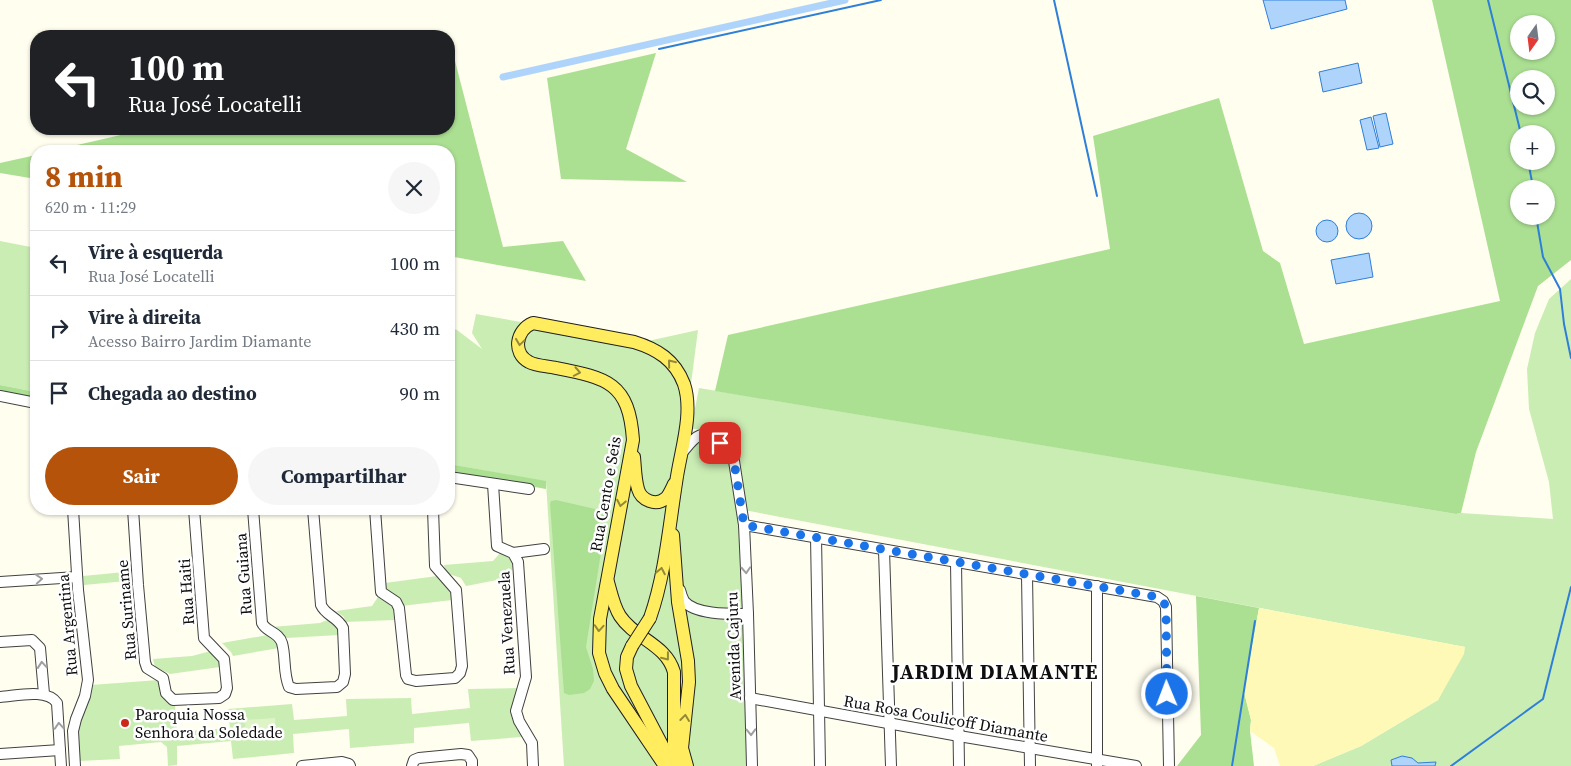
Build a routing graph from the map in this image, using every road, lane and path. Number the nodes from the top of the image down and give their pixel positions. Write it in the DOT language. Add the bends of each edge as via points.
graph roads {
  1 [pos="0,396"];
  2 [pos="30,402"];
  3 [pos="633,440"];
  4 [pos="681,454"];
  5 [pos="455,478"];
  6 [pos="676,482"];
  7 [pos="493,484"];
  8 [pos="529,489"];
  9 [pos="73,515"];
  10 [pos="133,515"];
  11 [pos="194,515"];
  12 [pos="254,515"];
  13 [pos="314,515"];
  14 [pos="375,515"];
  15 [pos="433,515"];
  16 [pos="672,517"];
  17 [pos="744,525"];
  18 [pos="816,538"];
  19 [pos="544,549"];
  20 [pos="884,550"];
  21 [pos="514,553"];
  22 [pos="956,562"];
  23 [pos="1027,575"];
  24 [pos="676,576"];
  25 [pos="77,577"];
  26 [pos="607,580"];
  27 [pos="0,582"];
  28 [pos="1097,586"];
  29 [pos="748,614"];
  30 [pos="0,642"];
  31 [pos="44,694"];
  32 [pos="225,694"];
  33 [pos="0,698"];
  34 [pos="750,698"];
  35 [pos="819,711"];
  36 [pos="890,724"];
  37 [pos="959,736"];
  38 [pos="1030,748"];
  39 [pos="60,750"];
  40 [pos="0,754"];
  41 [pos="413,763"];
  42 [pos="1097,763"];
  43 [pos="350,765"];
  44 [pos="61,766"];
  45 [pos="75,766"];
  46 [pos="302,766"];
  47 [pos="472,766"];
  48 [pos="533,766"];
  49 [pos="665,766"];
  50 [pos="673,766"];
  51 [pos="680,766"];
  52 [pos="687,766"];
  53 [pos="752,766"];
  54 [pos="820,766"];
  55 [pos="891,766"];
  56 [pos="960,766"];
  57 [pos="1030,766"];
  58 [pos="1136,766"];
  59 [pos="1169,766"];
  1 -- 2 [label="street"];
  4 -- 3 [label="main road, Rua Cento e Seis, one-way" via="688,403 684,384 664,354 634,342 533,323 524,328 518,350 530,362 586,374 607,382 619,392 631,418"];
  3 -- 6 [label="main road" via="637,486 644,499 652,502 666,498"];
  3 -- 26 [label="main road, Rua Cento e Seis, one-way"];
  4 -- 6 [label="main road"];
  4 -- 17 [label="street, Avenida Cajuru" via="696,437 704,434 730,451"];
  5 -- 7 [label="street"];
  6 -- 16 [label="main road"];
  7 -- 8 [label="street"];
  7 -- 21 [label="street, Rua Venezuela" via="497,546"];
  9 -- 25 [label="street, Rua Argentina"];
  10 -- 32 [label="street, Rua Suriname" via="147,668 162,678 166,693 174,700 219,698"];
  11 -- 32 [label="street, Rua Haiti" via="204,638 224,659"];
  12 -- 13 [label="street, Rua Guiana" via="262,623 279,637 285,677 289,687 296,689 337,687 345,674 344,628 321,605"];
  14 -- 15 [label="street" via="381,592 399,608 406,676 416,681 455,678 462,666 456,590 436,566"];
  16 -- 24 [label="main road"];
  50 -- 16 [label="main road, one-way, bridge" via="631,686 626,669 627,656 650,618 655,603"];
  17 -- 18 [label="street"];
  17 -- 29 [label="street, Avenida Cajuru, one-way"];
  18 -- 20 [label="street"];
  18 -- 35 [label="street"];
  19 -- 21 [label="street"];
  20 -- 22 [label="street"];
  20 -- 36 [label="street"];
  21 -- 48 [label="street, Rua Venezuela" via="518,562 526,671 516,711 518,721 532,743"];
  22 -- 23 [label="street"];
  22 -- 37 [label="street"];
  23 -- 28 [label="street"];
  23 -- 38 [label="street"];
  24 -- 29 [label="street" via="682,599 693,607"];
  52 -- 24 [label="main road, one-way" via="682,748 688,661"];
  27 -- 25 [label="street, one-way"];
  25 -- 45 [label="street, Rua Argentina" via="88,680 73,731"];
  26 -- 49 [label="main road, Rua Cento e Seis, one-way" via="598,636 605,673"];
  26 -- 51 [label="main road, one-way" via="620,615 658,647 672,665 674,743"];
  28 -- 42 [label="street"];
  28 -- 59 [label="street" via="1158,597 1166,607"];
  29 -- 34 [label="street, Avenida Cajuru"];
  31 -- 30 [label="street, one-way" via="40,648 36,643 32,640"];
  31 -- 33 [label="street"];
  39 -- 31 [label="street, one-way" via="57,703"];
  34 -- 35 [label="street, Rua Rosa Coulicoff Diamante"];
  34 -- 53 [label="street, Avenida Cajuru, one-way"];
  35 -- 36 [label="street, Rua Rosa Coulicoff Diamante"];
  35 -- 54 [label="street"];
  36 -- 37 [label="street, Rua Rosa Coulicoff Diamante"];
  36 -- 55 [label="street"];
  37 -- 38 [label="street, Rua Rosa Coulicoff Diamante"];
  37 -- 56 [label="street"];
  38 -- 42 [label="street, Rua Rosa Coulicoff Diamante"];
  38 -- 57 [label="street"];
  39 -- 40 [label="street"];
  39 -- 44 [label="street"];
  41 -- 47 [label="street" via="427,757 461,754 468,755"];
  42 -- 58 [label="street, Rua Rosa Coulicoff Diamante"];
  43 -- 46 [label="street" via="342,762"];
}
